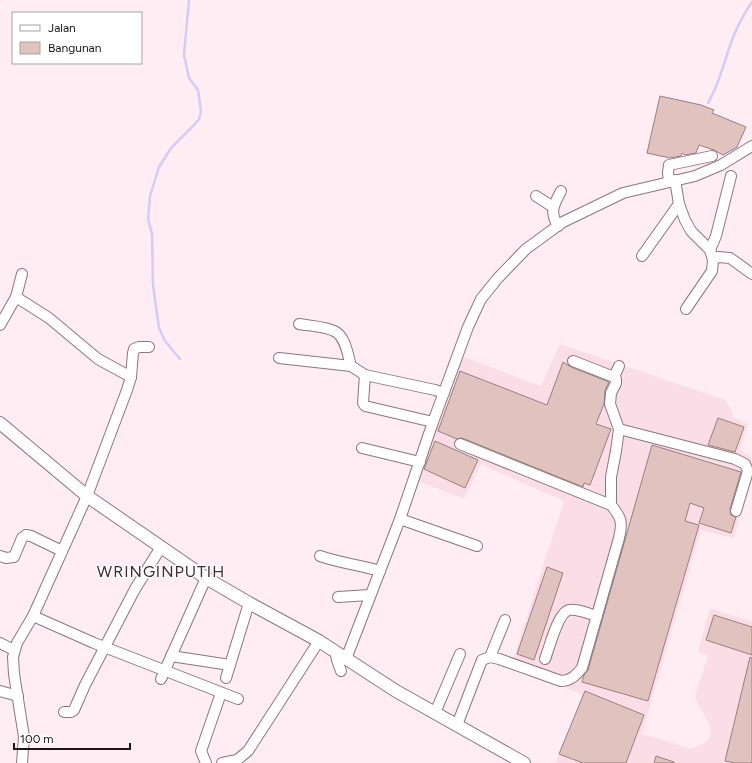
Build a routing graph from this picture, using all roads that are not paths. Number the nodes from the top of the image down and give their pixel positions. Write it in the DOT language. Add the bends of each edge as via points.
graph roads {
  1 [pos="752,146"];
  2 [pos="712,156"];
  3 [pos="731,176"];
  4 [pos="672,181"];
  5 [pos="561,191"];
  6 [pos="536,196"];
  7 [pos="679,204"];
  8 [pos="553,207"];
  9 [pos="558,226"];
  10 [pos="711,255"];
  11 [pos="642,256"];
  12 [pos="22,274"];
  13 [pos="752,274"];
  14 [pos="16,297"];
  15 [pos="686,309"];
  16 [pos="299,324"];
  17 [pos="0,325"];
  18 [pos="149,347"];
  19 [pos="279,358"];
  20 [pos="573,361"];
  21 [pos="351,366"];
  22 [pos="619,366"];
  23 [pos="365,375"];
  24 [pos="131,377"];
  25 [pos="614,377"];
  26 [pos="444,393"];
  27 [pos="433,422"];
  28 [pos="0,423"];
  29 [pos="619,429"];
  30 [pos="460,444"];
  31 [pos="362,448"];
  32 [pos="420,462"];
  33 [pos="87,496"];
  34 [pos="611,505"];
  35 [pos="736,512"];
  36 [pos="400,519"];
  37 [pos="477,546"];
  38 [pos="161,547"];
  39 [pos="62,550"];
  40 [pos="0,556"];
  41 [pos="320,556"];
  42 [pos="380,571"];
  43 [pos="206,578"];
  44 [pos="370,595"];
  45 [pos="338,597"];
  46 [pos="249,603"];
  47 [pos="33,616"];
  48 [pos="597,616"];
  49 [pos="505,620"];
  50 [pos="319,641"];
  51 [pos="0,643"];
  52 [pos="106,647"];
  53 [pos="14,650"];
  54 [pos="460,654"];
  55 [pos="171,656"];
  56 [pos="490,657"];
  57 [pos="337,659"];
  58 [pos="545,659"];
  59 [pos="230,665"];
  60 [pos="342,671"];
  61 [pos="163,674"];
  62 [pos="226,678"];
  63 [pos="0,692"];
  64 [pos="222,693"];
  65 [pos="18,696"];
  66 [pos="238,700"];
  67 [pos="64,712"];
  68 [pos="435,713"];
  69 [pos="457,725"];
  70 [pos="22,763"];
  71 [pos="206,763"];
  72 [pos="222,763"];
  73 [pos="524,763"];
  1 -- 4 [label="street" via="721,165 695,176"];
  2 -- 4 [label="street" via="669,165"];
  3 -- 10 [label="street"];
  4 -- 7 [label="street"];
  4 -- 9 [label="street" via="623,193"];
  5 -- 8 [label="street"];
  6 -- 8 [label="street"];
  7 -- 10 [label="street" via="691,231"];
  7 -- 11 [label="street"];
  8 -- 9 [label="street" via="552,215"];
  9 -- 26 [label="street" via="526,249 481,299"];
  10 -- 13 [label="street" via="730,258"];
  10 -- 15 [label="street" via="712,271"];
  12 -- 14 [label="street"];
  14 -- 17 [label="street"];
  14 -- 24 [label="street" via="49,318 98,359"];
  16 -- 21 [label="street" via="337,332 345,345"];
  18 -- 24 [label="street" via="134,349"];
  19 -- 21 [label="street"];
  20 -- 25 [label="street"];
  21 -- 23 [label="street"];
  22 -- 25 [label="street"];
  23 -- 26 [label="street"];
  23 -- 27 [label="street" via="365,406"];
  24 -- 33 [label="street"];
  25 -- 29 [label="street" via="616,383 611,393 610,404"];
  26 -- 27 [label="street"];
  27 -- 32 [label="street"];
  28 -- 33 [label="main road"];
  29 -- 34 [label="street" via="611,477"];
  29 -- 35 [label="street" via="736,459 745,464 748,471"];
  30 -- 34 [label="street"];
  31 -- 32 [label="street"];
  32 -- 36 [label="street"];
  33 -- 38 [label="main road"];
  33 -- 39 [label="street"];
  34 -- 48 [label="street" via="621,519 621,531"];
  36 -- 37 [label="street"];
  36 -- 42 [label="street"];
  38 -- 43 [label="main road"];
  38 -- 52 [label="street" via="135,589"];
  39 -- 40 [label="street" via="26,535 14,556"];
  39 -- 47 [label="street"];
  41 -- 42 [label="street"];
  42 -- 44 [label="street"];
  43 -- 46 [label="main road"];
  43 -- 55 [label="street"];
  44 -- 45 [label="street"];
  44 -- 57 [label="street"];
  46 -- 50 [label="main road"];
  46 -- 59 [label="street"];
  47 -- 52 [label="street"];
  47 -- 53 [label="street"];
  48 -- 56 [label="street" via="582,668 568,681"];
  48 -- 58 [label="street" via="570,609 564,612"];
  49 -- 56 [label="street"];
  50 -- 57 [label="main road"];
  50 -- 72 [label="street" via="248,751 237,760"];
  51 -- 53 [label="street"];
  52 -- 61 [label="street"];
  52 -- 67 [label="street" via="74,710"];
  53 -- 65 [label="street" via="13,665"];
  54 -- 68 [label="street"];
  55 -- 59 [label="street"];
  55 -- 61 [label="street"];
  56 -- 69 [label="street" via="482,660 477,670"];
  57 -- 60 [label="street"];
  57 -- 68 [label="main road"];
  59 -- 62 [label="street"];
  61 -- 64 [label="street"];
  63 -- 65 [label="street"];
  64 -- 66 [label="street"];
  64 -- 71 [label="street" via="202,746 201,751"];
  65 -- 70 [label="street" via="24,737"];
  68 -- 69 [label="main road"];
  69 -- 73 [label="main road"];
}
